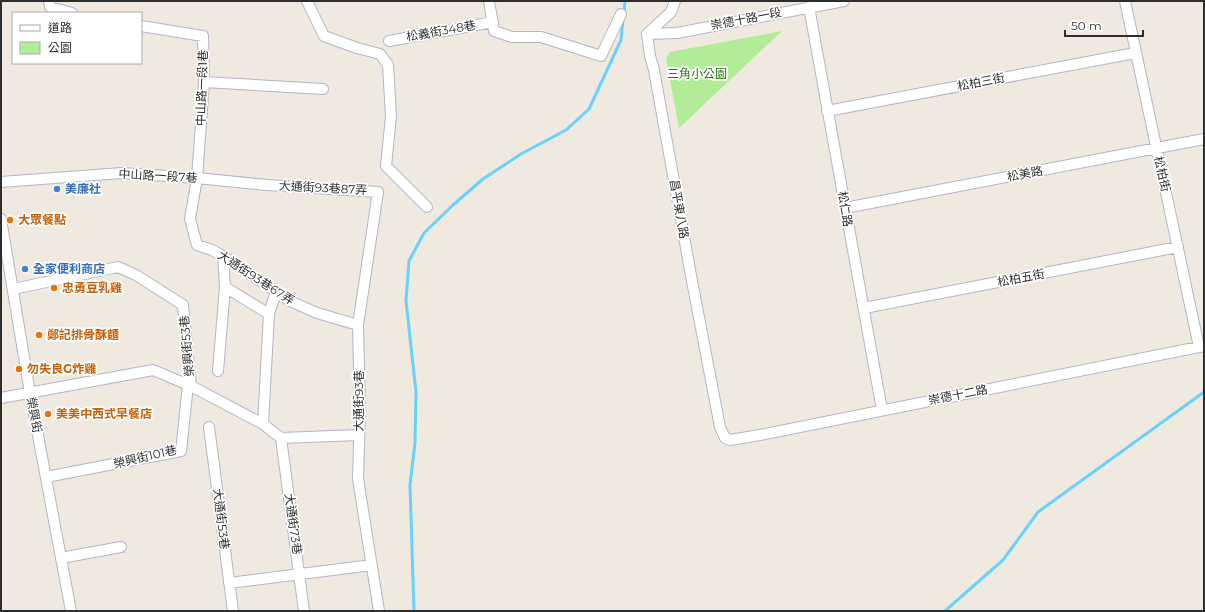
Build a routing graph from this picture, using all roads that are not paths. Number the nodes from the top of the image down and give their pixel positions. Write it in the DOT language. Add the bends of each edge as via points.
graph roads {
  1 [pos="49,1"];
  2 [pos="307,1"];
  3 [pos="489,1"];
  4 [pos="675,1"];
  5 [pos="844,1"];
  6 [pos="1125,1"];
  7 [pos="809,7"];
  8 [pos="68,12"];
  9 [pos="621,14"];
  10 [pos="493,22"];
  11 [pos="142,26"];
  12 [pos="647,34"];
  13 [pos="389,41"];
  14 [pos="1135,53"];
  15 [pos="204,82"];
  16 [pos="322,89"];
  17 [pos="827,112"];
  18 [pos="1204,139"];
  19 [pos="1156,149"];
  20 [pos="197,178"];
  21 [pos="1,182"];
  22 [pos="267,185"];
  23 [pos="378,192"];
  24 [pos="427,207"];
  25 [pos="845,208"];
  26 [pos="1,219"];
  27 [pos="1178,247"];
  28 [pos="223,256"];
  29 [pos="225,287"];
  30 [pos="13,289"];
  31 [pos="276,291"];
  32 [pos="864,308"];
  33 [pos="269,314"];
  34 [pos="358,325"];
  35 [pos="1202,347"];
  36 [pos="218,371"];
  37 [pos="190,386"];
  38 [pos="30,394"];
  39 [pos="1,398"];
  40 [pos="882,410"];
  41 [pos="263,424"];
  42 [pos="209,427"];
  43 [pos="720,427"];
  44 [pos="359,435"];
  45 [pos="281,438"];
  46 [pos="46,477"];
  47 [pos="121,547"];
  48 [pos="61,558"];
  49 [pos="372,565"];
  50 [pos="299,574"];
  51 [pos="229,583"];
  52 [pos="71,611"];
  53 [pos="233,611"];
  54 [pos="304,611"];
  55 [pos="378,611"];
  1 -- 8 [label="street" via="50,7"];
  2 -- 24 [label="street" via="324,36 380,54 388,65 391,116 386,166"];
  3 -- 10 [label="street"];
  4 -- 12 [label="street" via="670,12"];
  5 -- 7 [label="street, 崇德十路一段"];
  6 -- 14 [label="street, 松柏街"];
  7 -- 12 [label="street, 崇德十路一段" via="677,33"];
  7 -- 17 [label="street, 松仁路"];
  9 -- 10 [label="street" via="601,56 541,37 512,37 494,31"];
  10 -- 13 [label="street, 松義街348巷"];
  11 -- 15 [label="street, 中山路一段1巷" via="203,36"];
  12 -- 43 [label="street, 昌平東八路"];
  14 -- 17 [label="street, 松柏三街"];
  14 -- 19 [label="street, 松柏街"];
  15 -- 16 [label="street"];
  15 -- 20 [label="street, 中山路一段1巷"];
  17 -- 25 [label="street, 松仁路"];
  18 -- 19 [label="street, 松美路"];
  19 -- 25 [label="street, 松美路"];
  19 -- 27 [label="street, 松柏街"];
  20 -- 21 [label="street, 中山路一段7巷" via="122,172"];
  20 -- 22 [label="street, 中山路一段7巷"];
  20 -- 28 [label="street, 大通街93巷67弄" via="190,219 197,245"];
  22 -- 23 [label="street, 大通街93巷87弄"];
  23 -- 34 [label="street, 大通街93巷"];
  25 -- 32 [label="street, 松仁路"];
  26 -- 30 [label="street, 榮興街"];
  27 -- 32 [label="street, 松柏五街"];
  27 -- 35 [label="street, 松柏街"];
  28 -- 29 [label="street"];
  28 -- 31 [label="street, 大通街93巷67弄"];
  29 -- 33 [label="street"];
  29 -- 36 [label="street"];
  30 -- 37 [label="street, 榮興街53巷" via="118,268 136,275 183,305"];
  30 -- 38 [label="street, 榮興街"];
  31 -- 33 [label="street"];
  31 -- 34 [label="street, 大通街93巷67弄" via="290,301 317,313"];
  32 -- 40 [label="street, 松仁路"];
  33 -- 41 [label="street"];
  34 -- 44 [label="street, 大通街93巷"];
  35 -- 40 [label="street, 崇德十二路"];
  37 -- 38 [label="street" via="153,370"];
  37 -- 41 [label="street"];
  37 -- 46 [label="street, 榮興街101巷" via="181,451"];
  38 -- 39 [label="street"];
  38 -- 46 [label="street, 榮興街"];
  40 -- 43 [label="street, 崇德十二路" via="730,440 725,438"];
  41 -- 45 [label="street"];
  42 -- 51 [label="street, 大通街53巷"];
  44 -- 45 [label="street"];
  44 -- 49 [label="street, 大通街93巷" via="358,479"];
  45 -- 50 [label="street, 大通街73巷"];
  46 -- 48 [label="street, 榮興街"];
  47 -- 48 [label="street"];
  48 -- 52 [label="street, 榮興街"];
  49 -- 50 [label="street"];
  49 -- 55 [label="street, 大通街93巷"];
  50 -- 51 [label="street"];
  50 -- 54 [label="street, 大通街73巷"];
  51 -- 53 [label="street, 大通街53巷"];
}
